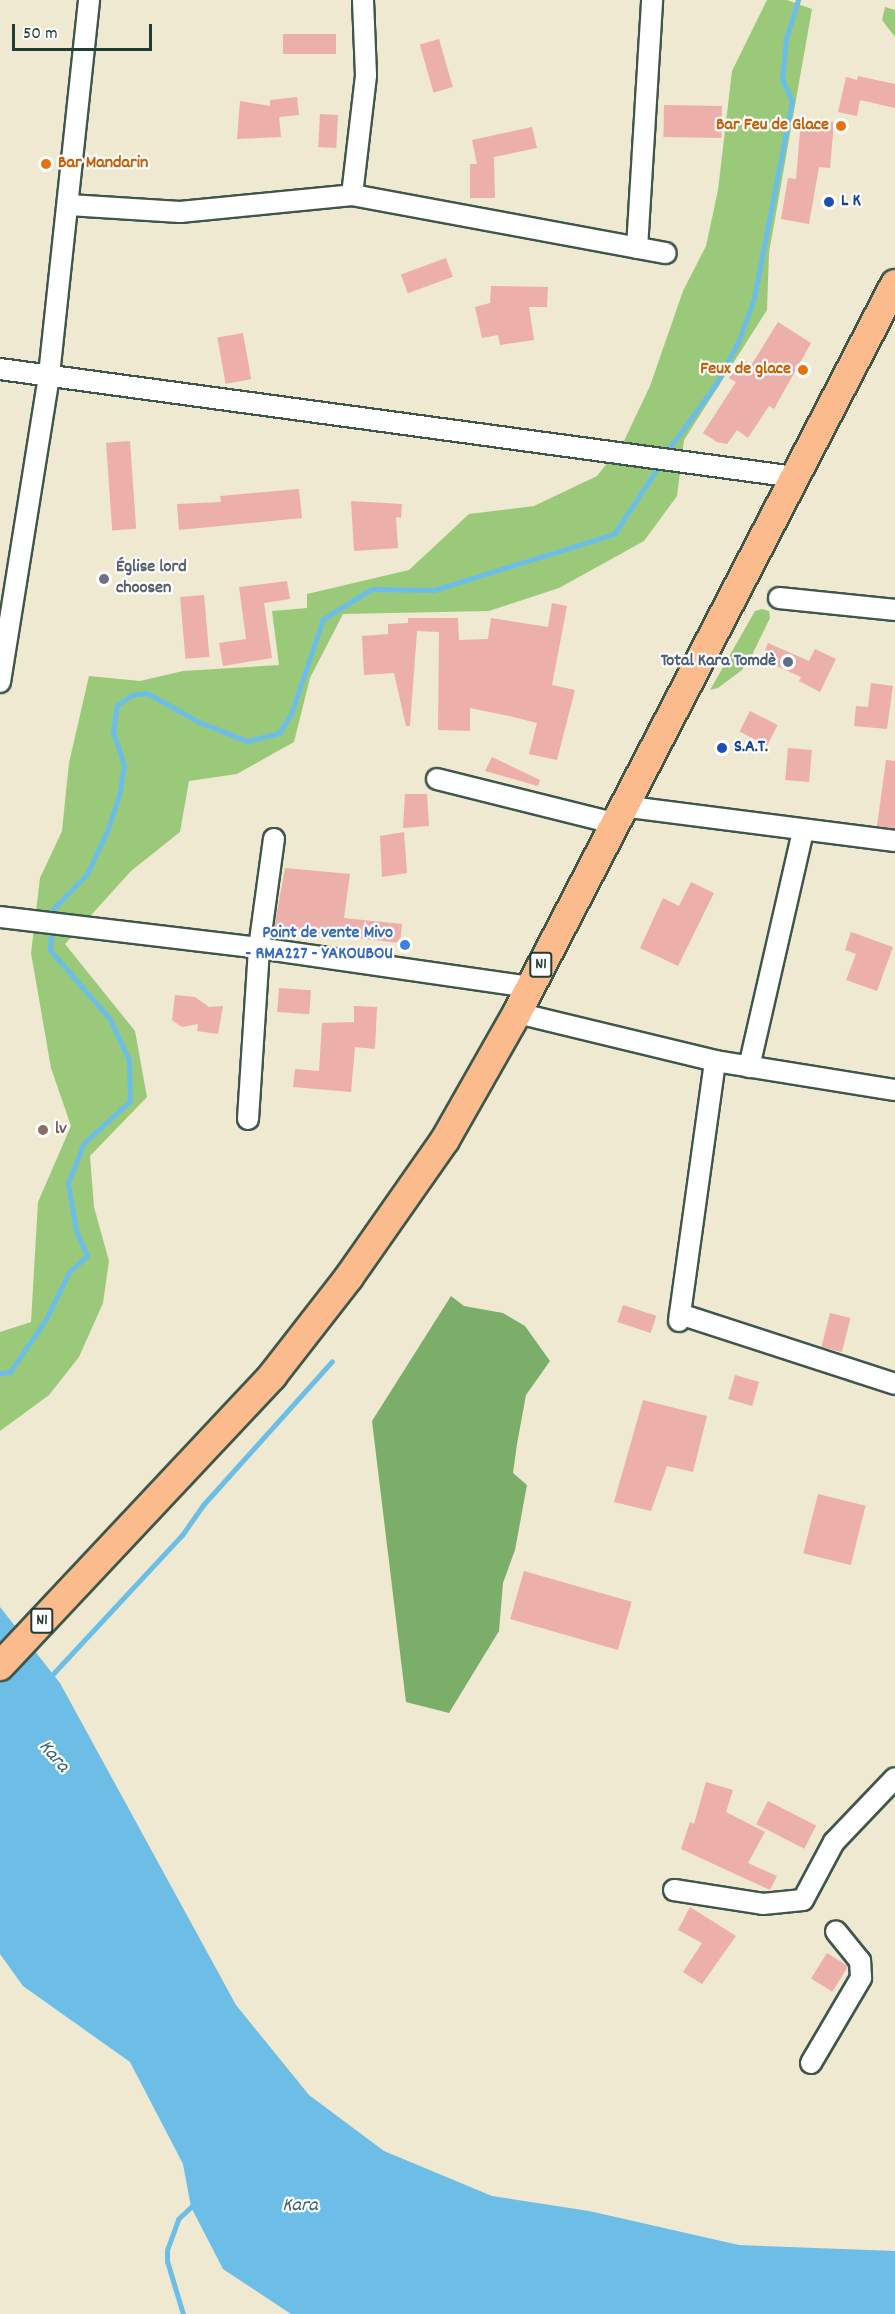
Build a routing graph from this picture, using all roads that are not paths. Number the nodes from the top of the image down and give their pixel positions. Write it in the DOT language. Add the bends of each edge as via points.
graph roads {
  1 [pos="89,0"];
  2 [pos="363,0"];
  3 [pos="652,0"];
  4 [pos="352,195"];
  5 [pos="69,205"];
  6 [pos="637,248"];
  7 [pos="666,253"];
  8 [pos="895,284"];
  9 [pos="0,369"];
  10 [pos="49,375"];
  11 [pos="795,477"];
  12 [pos="779,597"];
  13 [pos="895,610"];
  14 [pos="0,682"];
  15 [pos="437,780"];
  16 [pos="618,814"];
  17 [pos="803,831"];
  18 [pos="274,839"];
  19 [pos="895,841"];
  20 [pos="6,919"];
  21 [pos="259,948"];
  22 [pos="530,987"];
  23 [pos="517,1013"];
  24 [pos="715,1062"];
  25 [pos="749,1067"];
  26 [pos="895,1090"];
  27 [pos="248,1119"];
  28 [pos="895,1384"];
  29 [pos="0,1666"];
  30 [pos="895,1778"];
  31 [pos="674,1890"];
  32 [pos="836,1931"];
  33 [pos="811,2063"];
  1 -- 5 [label="street"];
  2 -- 4 [label="street" via="366,75"];
  3 -- 6 [label="street"];
  4 -- 5 [label="street" via="180,212"];
  4 -- 6 [label="street"];
  5 -- 10 [label="street"];
  6 -- 7 [label="street"];
  8 -- 11 [label="highway, N1"];
  9 -- 10 [label="street"];
  10 -- 11 [label="street"];
  10 -- 14 [label="street"];
  11 -- 16 [label="highway, N1"];
  12 -- 13 [label="street"];
  15 -- 16 [label="street"];
  16 -- 17 [label="street"];
  16 -- 22 [label="highway, N1"];
  17 -- 19 [label="street"];
  17 -- 25 [label="street"];
  18 -- 21 [label="street"];
  20 -- 21 [label="street"];
  21 -- 22 [label="street"];
  21 -- 27 [label="street"];
  22 -- 23 [label="highway, N1"];
  23 -- 24 [label="street"];
  23 -- 29 [label="highway, N1" via="445,1140 308,1331 231,1422"];
  24 -- 25 [label="street"];
  24 -- 28 [label="street" via="680,1318"];
  25 -- 26 [label="street"];
  30 -- 31 [label="street" via="834,1842 803,1900 763,1904"];
  32 -- 33 [label="street" via="860,1961 861,1978"];
}
